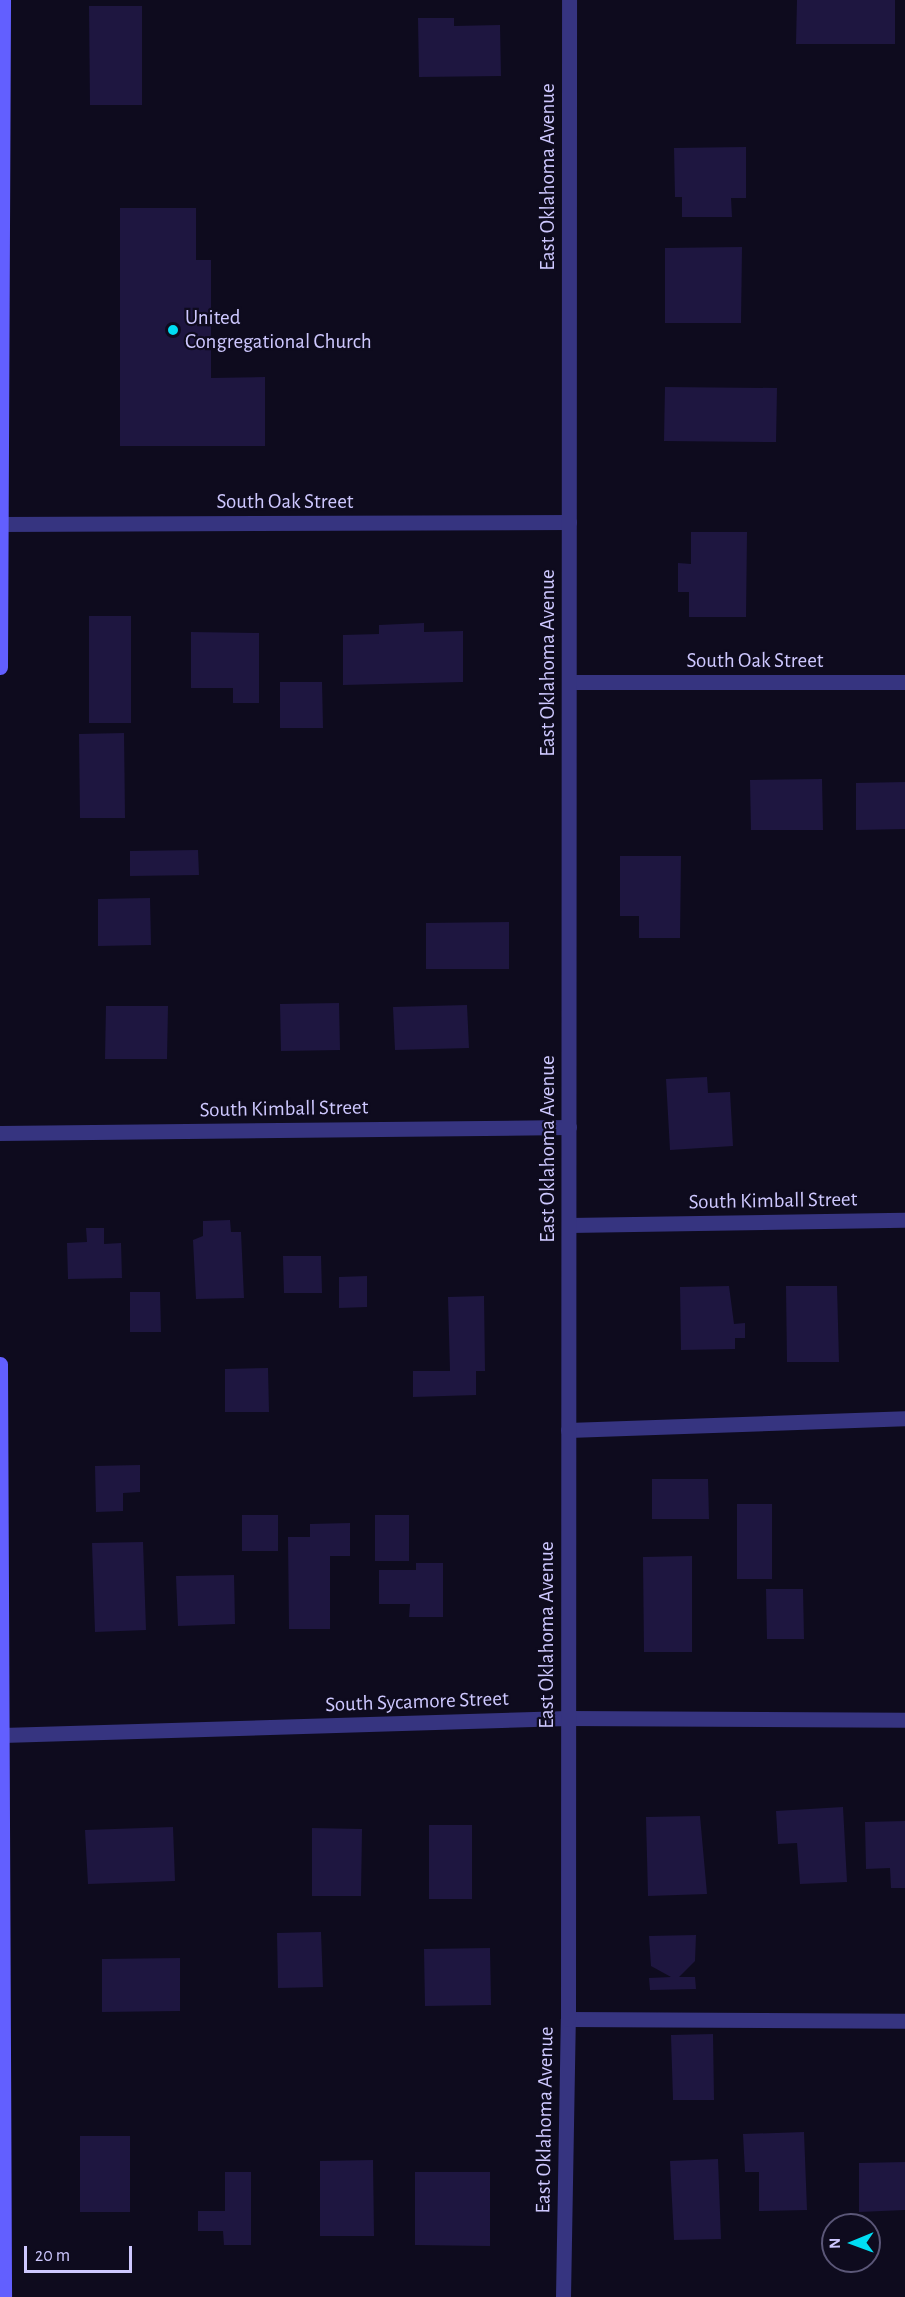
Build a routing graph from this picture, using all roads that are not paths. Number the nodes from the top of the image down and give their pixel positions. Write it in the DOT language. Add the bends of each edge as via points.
graph roads {
  1 [pos="3,0"];
  2 [pos="570,0"];
  3 [pos="0,399"];
  4 [pos="569,522"];
  5 [pos="0,524"];
  6 [pos="0,667"];
  7 [pos="569,682"];
  8 [pos="905,682"];
  9 [pos="569,1127"];
  10 [pos="0,1133"];
  11 [pos="905,1220"];
  12 [pos="569,1225"];
  13 [pos="0,1364"];
  14 [pos="905,1418"];
  15 [pos="568,1430"];
  16 [pos="568,1718"];
  17 [pos="905,1720"];
  18 [pos="2,1736"];
  19 [pos="568,2019"];
  20 [pos="905,2021"];
  21 [pos="4,2297"];
  22 [pos="563,2297"];
  1 -- 3 [label="street"];
  2 -- 4 [label="street, East Oklahoma Avenue"];
  3 -- 5 [label="street"];
  4 -- 5 [label="street, South Oak Street"];
  4 -- 7 [label="street, East Oklahoma Avenue"];
  5 -- 6 [label="street"];
  7 -- 8 [label="street, South Oak Street"];
  7 -- 9 [label="street, East Oklahoma Avenue"];
  9 -- 10 [label="street, South Kimball Street"];
  9 -- 12 [label="street, East Oklahoma Avenue"];
  11 -- 12 [label="street, South Kimball Street"];
  12 -- 15 [label="street, East Oklahoma Avenue"];
  13 -- 18 [label="street"];
  14 -- 15 [label="street"];
  15 -- 16 [label="street, East Oklahoma Avenue"];
  16 -- 17 [label="street, South Sycamore Street"];
  16 -- 18 [label="street, South Sycamore Street"];
  16 -- 19 [label="street, East Oklahoma Avenue"];
  18 -- 21 [label="street"];
  19 -- 20 [label="street"];
  19 -- 22 [label="street, East Oklahoma Avenue"];
}
